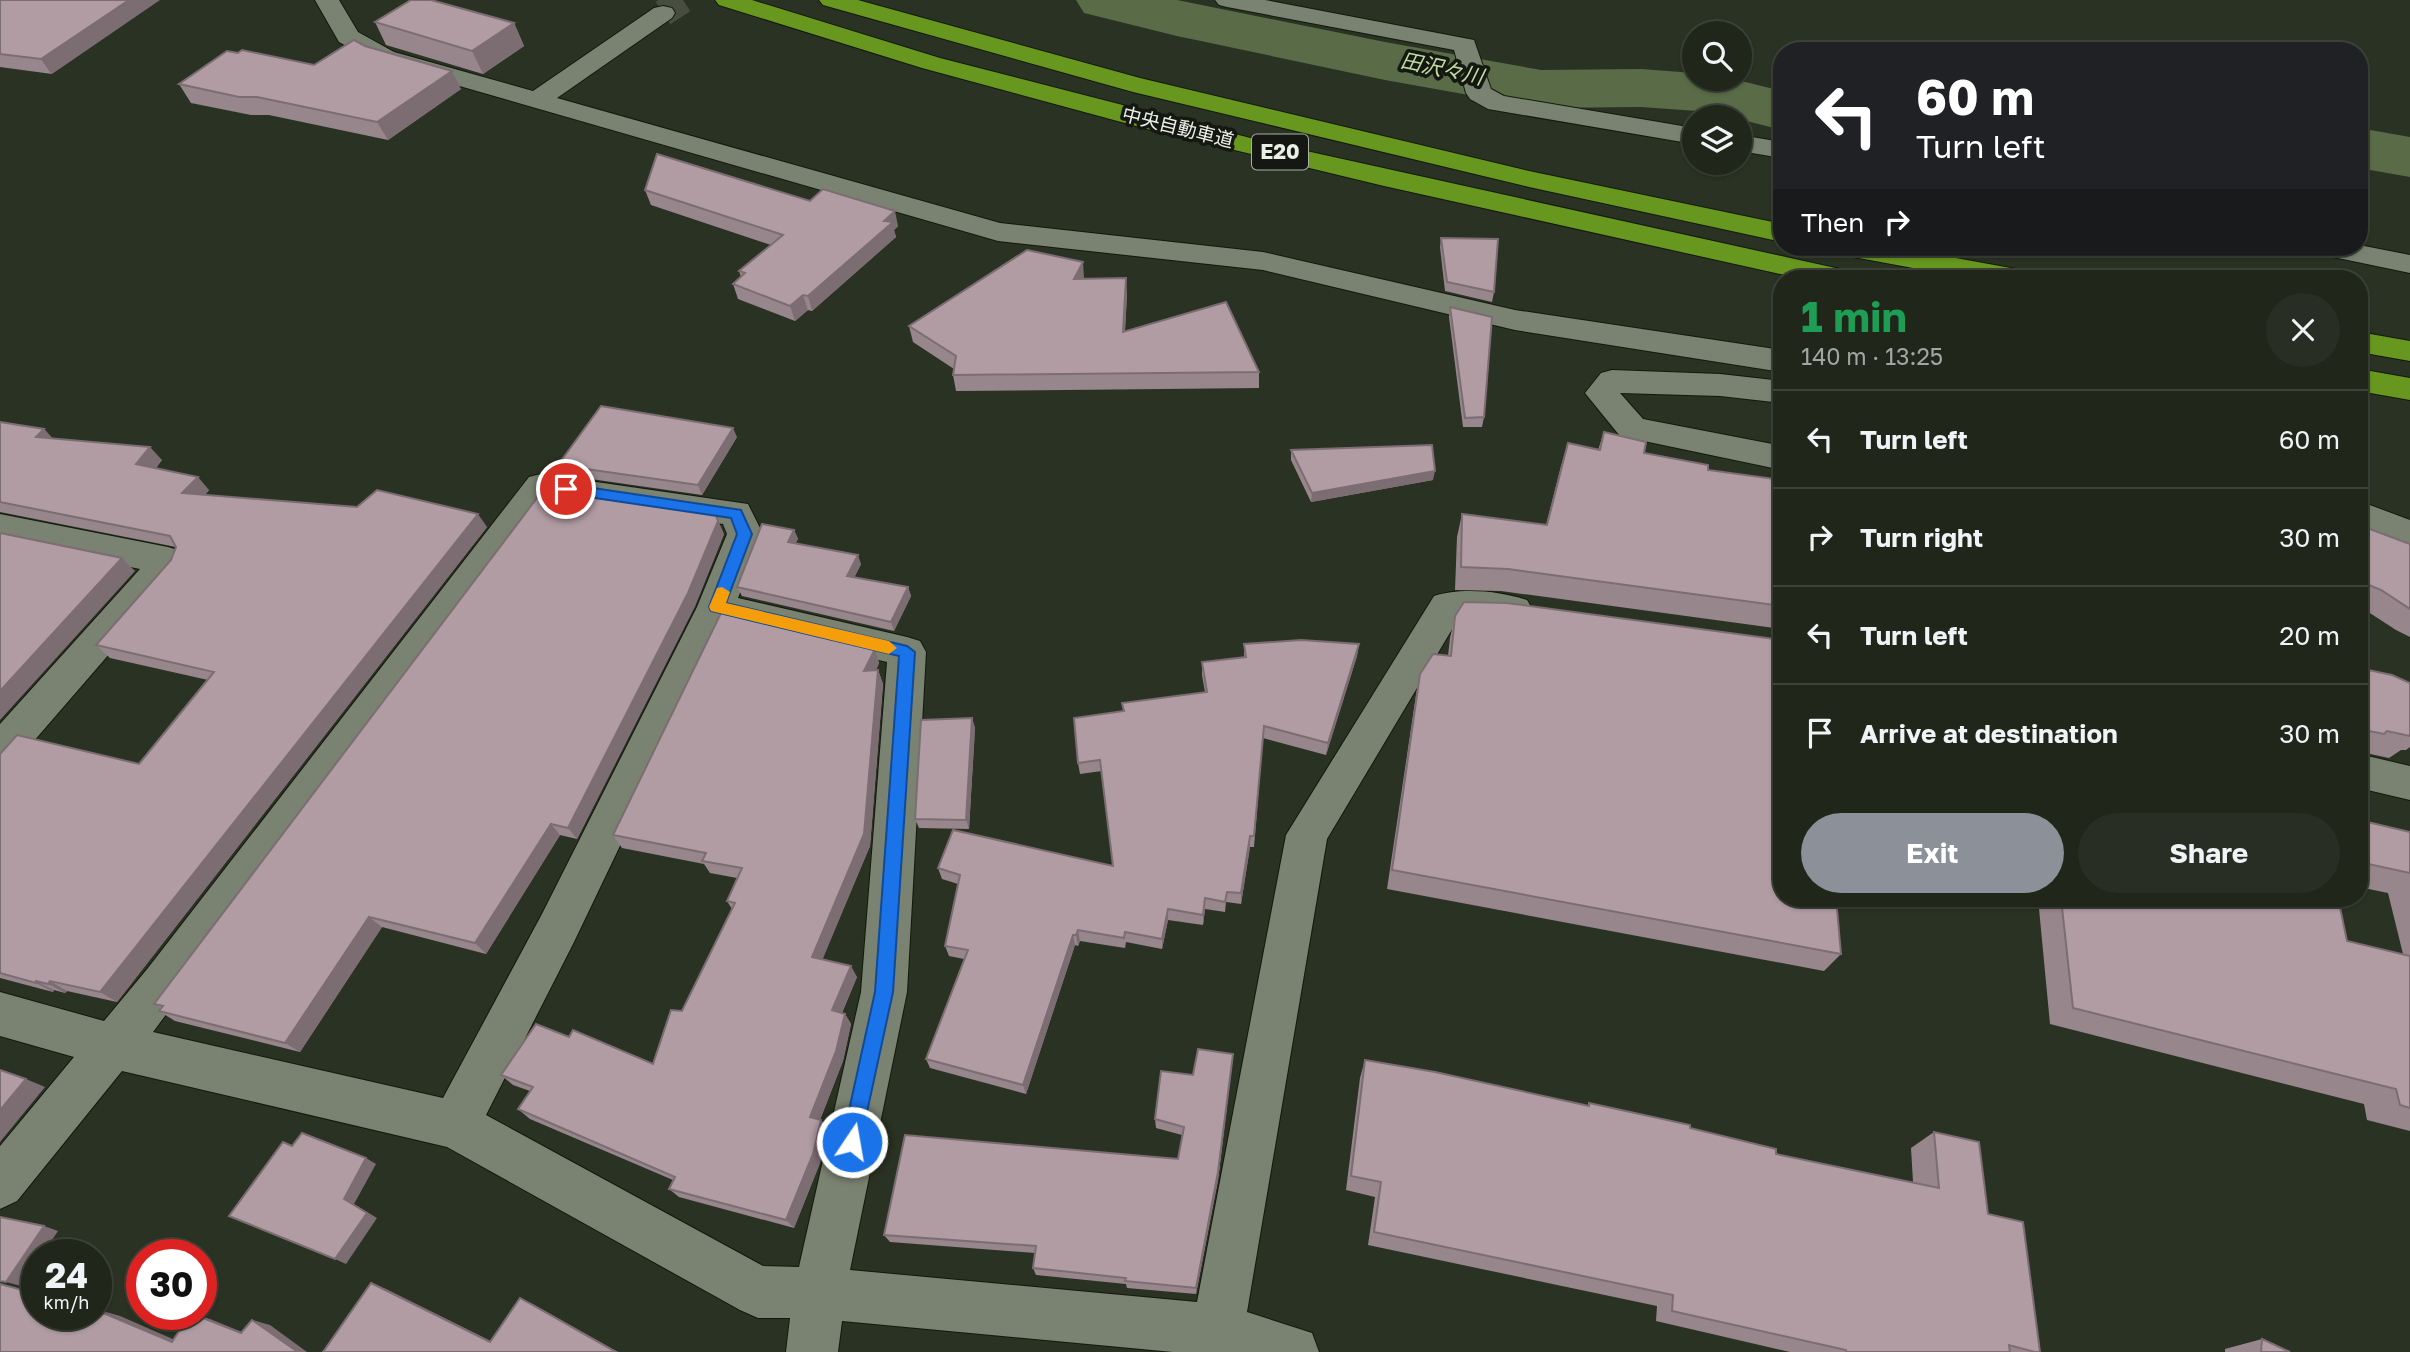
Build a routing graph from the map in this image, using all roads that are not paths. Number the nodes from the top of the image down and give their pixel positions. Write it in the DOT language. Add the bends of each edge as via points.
graph roads {
  1 [pos="327,0"];
  2 [pos="727,0"];
  3 [pos="831,0"];
  4 [pos="1227,0"];
  5 [pos="663,13"];
  6 [pos="537,100"];
  7 [pos="1682,134"];
  8 [pos="1752,146"];
  9 [pos="1773,149"];
  10 [pos="1773,231"];
  11 [pos="1897,256"];
  12 [pos="2368,256"];
  13 [pos="2410,264"];
  14 [pos="1803,270"];
  15 [pos="1973,270"];
  16 [pos="2368,344"];
  17 [pos="2410,351"];
  18 [pos="1773,360"];
  19 [pos="2368,382"];
  20 [pos="2410,389"];
  21 [pos="1773,391"];
  22 [pos="1773,456"];
  23 [pos="2368,518"];
  24 [pos="0,527"];
  25 [pos="2410,534"];
  26 [pos="716,607"];
  27 [pos="1554,616"];
  28 [pos="0,752"];
  29 [pos="2368,773"];
  30 [pos="2410,783"];
  31 [pos="0,1014"];
  32 [pos="113,1046"];
  33 [pos="455,1125"];
  34 [pos="0,1184"];
  35 [pos="820,1293"];
  36 [pos="1218,1330"];
  37 [pos="812,1352"];
  38 [pos="1293,1352"];
  1 -- 6 [label="street" via="348,37 385,57"];
  2 -- 14 [label="highway, 中央自動車道 / E20" via="932,63 1204,134"];
  3 -- 10 [label="highway, 中央自動車道 / E20" via="1133,84 1529,179"];
  4 -- 7 [label="street" via="1465,45 1479,93 1497,103"];
  5 -- 6 [label="street"];
  6 -- 18 [label="street" via="998,232 1263,261 1515,320"];
  8 -- 9 [label="street"];
  11 -- 15 [label="highway"];
  12 -- 13 [label="street"];
  16 -- 17 [label="highway"];
  19 -- 20 [label="highway"];
  21 -- 22 [label="street" via="1612,381 1601,393 1632,428"];
  23 -- 25 [label="street"];
  24 -- 28 [label="street" via="167,561"];
  26 -- 32 [label="street" via="745,534 736,513 541,486"];
  26 -- 33 [label="street"];
  26 -- 35 [label="street" via="907,652 884,992"];
  27 -- 36 [label="street" via="1447,606 1307,835"];
  29 -- 30 [label="street"];
  31 -- 32 [label="street"];
  32 -- 33 [label="street"];
  32 -- 34 [label="street"];
  33 -- 35 [label="street" via="758,1292"];
  35 -- 36 [label="street"];
  35 -- 37 [label="street"];
  36 -- 38 [label="street"];
}
